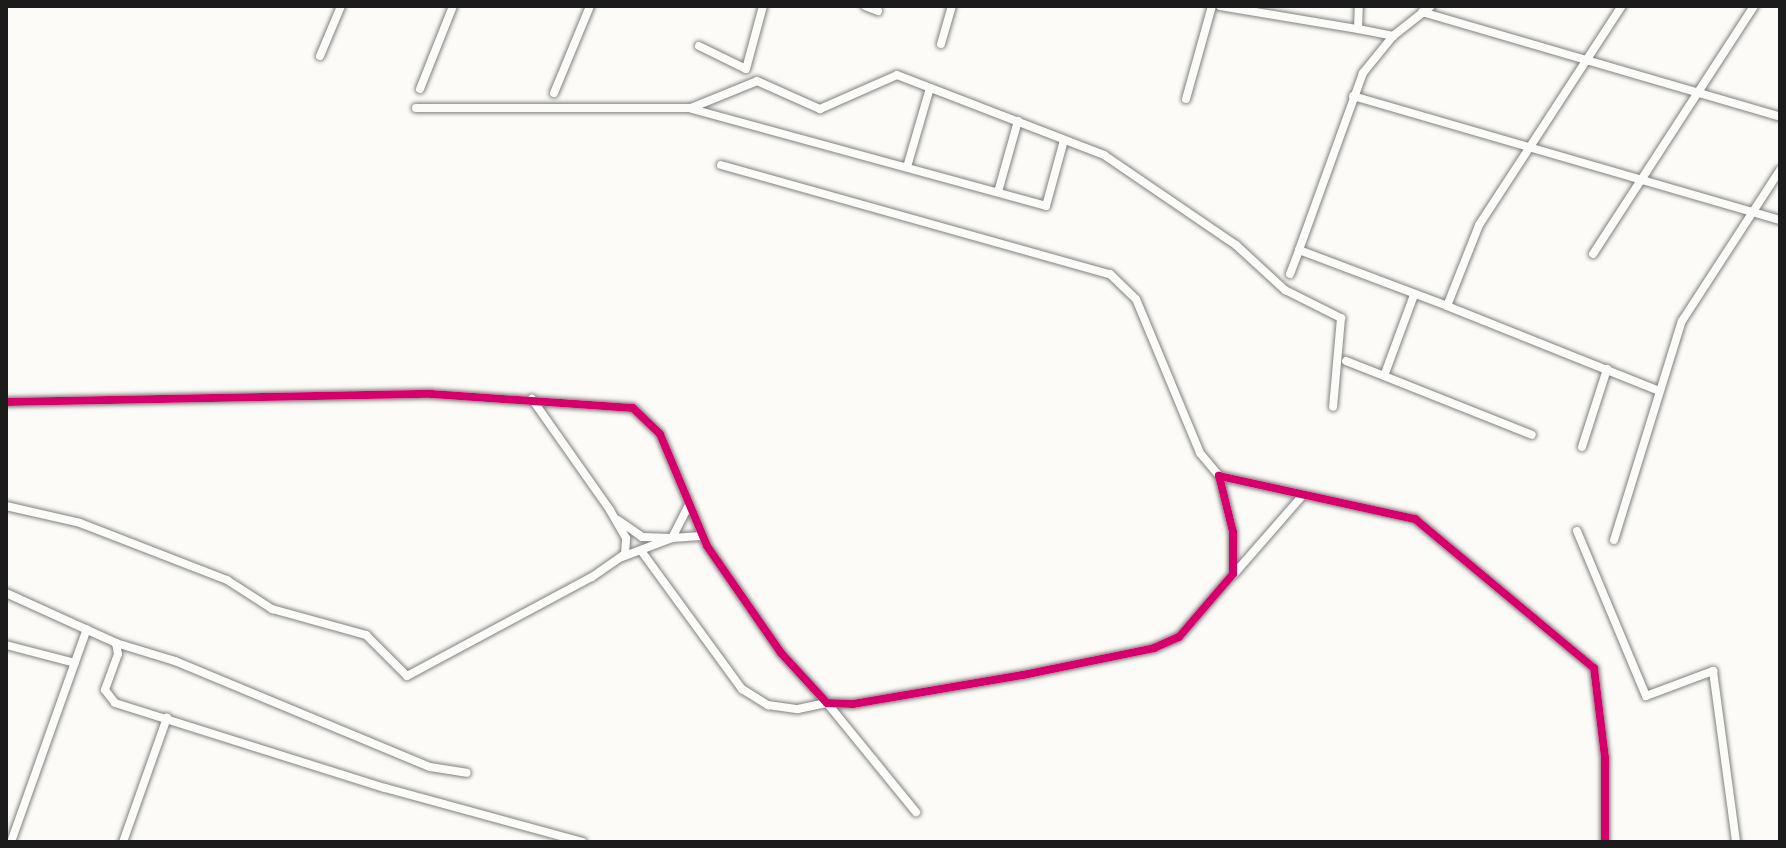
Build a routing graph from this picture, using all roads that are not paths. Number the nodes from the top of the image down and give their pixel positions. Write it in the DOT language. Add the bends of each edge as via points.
graph roads {
  1 [pos="341,6"];
  2 [pos="453,6"];
  3 [pos="590,6"];
  4 [pos="763,6"];
  5 [pos="865,6"];
  6 [pos="952,6"];
  7 [pos="1212,6"];
  8 [pos="1220,6"];
  9 [pos="1359,6"];
  10 [pos="1431,6"];
  11 [pos="1622,6"];
  12 [pos="1754,6"];
  13 [pos="878,11"];
  14 [pos="1422,12"];
  15 [pos="1358,29"];
  16 [pos="1393,36"];
  17 [pos="941,44"];
  18 [pos="699,46"];
  19 [pos="320,56"];
  20 [pos="1588,60"];
  21 [pos="930,88"];
  22 [pos="420,89"];
  23 [pos="554,93"];
  24 [pos="1700,93"];
  25 [pos="1353,96"];
  26 [pos="1186,99"];
  27 [pos="416,108"];
  28 [pos="691,108"];
  29 [pos="1780,117"];
  30 [pos="1018,121"];
  31 [pos="1064,140"];
  32 [pos="1532,147"];
  33 [pos="721,165"];
  34 [pos="907,167"];
  35 [pos="1780,170"];
  36 [pos="1645,179"];
  37 [pos="998,192"];
  38 [pos="1752,212"];
  39 [pos="1780,220"];
  40 [pos="1299,250"];
  41 [pos="1593,254"];
  42 [pos="1290,274"];
  43 [pos="1414,295"];
  44 [pos="1447,306"];
  45 [pos="1346,361"];
  46 [pos="1607,369"];
  47 [pos="1384,376"];
  48 [pos="1657,390"];
  49 [pos="532,399"];
  50 [pos="6,402"];
  51 [pos="1333,407"];
  52 [pos="1532,435"];
  53 [pos="1582,447"];
  54 [pos="1219,476"];
  55 [pos="1303,495"];
  56 [pos="6,506"];
  57 [pos="689,506"];
  58 [pos="615,519"];
  59 [pos="1577,531"];
  60 [pos="701,536"];
  61 [pos="672,538"];
  62 [pos="1614,540"];
  63 [pos="642,552"];
  64 [pos="619,558"];
  65 [pos="1233,574"];
  66 [pos="6,593"];
  67 [pos="87,629"];
  68 [pos="116,643"];
  69 [pos="6,645"];
  70 [pos="75,663"];
  71 [pos="827,703"];
  72 [pos="167,718"];
  73 [pos="467,773"];
  74 [pos="916,812"];
  75 [pos="534,831"];
  76 [pos="11,842"];
  77 [pos="123,842"];
  78 [pos="531,842"];
  79 [pos="583,842"];
  80 [pos="1605,842"];
  81 [pos="1736,842"];
  1 -- 19 [label="street"];
  2 -- 22 [label="street"];
  3 -- 23 [label="street"];
  4 -- 18 [label="street" via="746,69"];
  5 -- 13 [label="street"];
  6 -- 17 [label="street"];
  7 -- 26 [label="street"];
  8 -- 15 [label="street"];
  9 -- 15 [label="street"];
  10 -- 14 [label="street"];
  11 -- 20 [label="street"];
  12 -- 24 [label="street"];
  14 -- 16 [label="street"];
  14 -- 20 [label="street"];
  15 -- 16 [label="street"];
  16 -- 25 [label="street"];
  20 -- 24 [label="street"];
  20 -- 32 [label="street"];
  21 -- 28 [label="street" via="897,75 820,109 757,81"];
  21 -- 30 [label="street"];
  21 -- 34 [label="street"];
  24 -- 29 [label="street"];
  24 -- 36 [label="street"];
  25 -- 32 [label="street"];
  25 -- 40 [label="street"];
  27 -- 28 [label="street"];
  28 -- 34 [label="street"];
  30 -- 31 [label="street"];
  30 -- 37 [label="street"];
  31 -- 37 [label="street" via="1046,206"];
  31 -- 51 [label="street" via="1104,155 1236,245 1285,290 1341,318"];
  32 -- 36 [label="street"];
  32 -- 44 [label="street" via="1479,225"];
  33 -- 54 [label="street" via="1110,274 1136,299 1200,453"];
  34 -- 37 [label="street"];
  35 -- 38 [label="street"];
  36 -- 38 [label="street"];
  36 -- 41 [label="street"];
  38 -- 39 [label="street"];
  38 -- 48 [label="street" via="1685,314"];
  40 -- 42 [label="street"];
  40 -- 43 [label="street"];
  43 -- 44 [label="street"];
  43 -- 47 [label="street"];
  44 -- 46 [label="street"];
  45 -- 47 [label="street"];
  46 -- 48 [label="street"];
  46 -- 53 [label="street"];
  47 -- 52 [label="street"];
  48 -- 62 [label="street"];
  49 -- 50 [label="street" via="431,394"];
  49 -- 57 [label="street" via="633,408 660,434"];
  49 -- 58 [label="street"];
  54 -- 55 [label="street"];
  54 -- 65 [label="street" via="1233,532"];
  55 -- 65 [label="street"];
  55 -- 80 [label="street" via="1415,519 1594,668 1605,758"];
  56 -- 64 [label="street" via="80,523 227,580 272,609 366,635 407,676"];
  57 -- 60 [label="street"];
  57 -- 61 [label="street"];
  58 -- 61 [label="street" via="642,537"];
  58 -- 64 [label="street" via="626,538 625,554"];
  59 -- 81 [label="street" via="1646,696 1713,671"];
  60 -- 61 [label="street"];
  60 -- 71 [label="street" via="781,653"];
  61 -- 63 [label="street"];
  63 -- 64 [label="street"];
  63 -- 71 [label="street" via="742,689 768,705 798,709"];
  65 -- 71 [label="street" via="1193,625 1154,648 934,691"];
  66 -- 67 [label="street"];
  67 -- 68 [label="street"];
  67 -- 70 [label="street"];
  68 -- 72 [label="street" via="118,654 105,690 115,703"];
  68 -- 73 [label="street" via="175,661 430,767"];
  69 -- 70 [label="street"];
  70 -- 76 [label="street"];
  71 -- 74 [label="street"];
  72 -- 75 [label="street"];
  72 -- 77 [label="street"];
  75 -- 78 [label="street"];
  75 -- 79 [label="street"];
}
